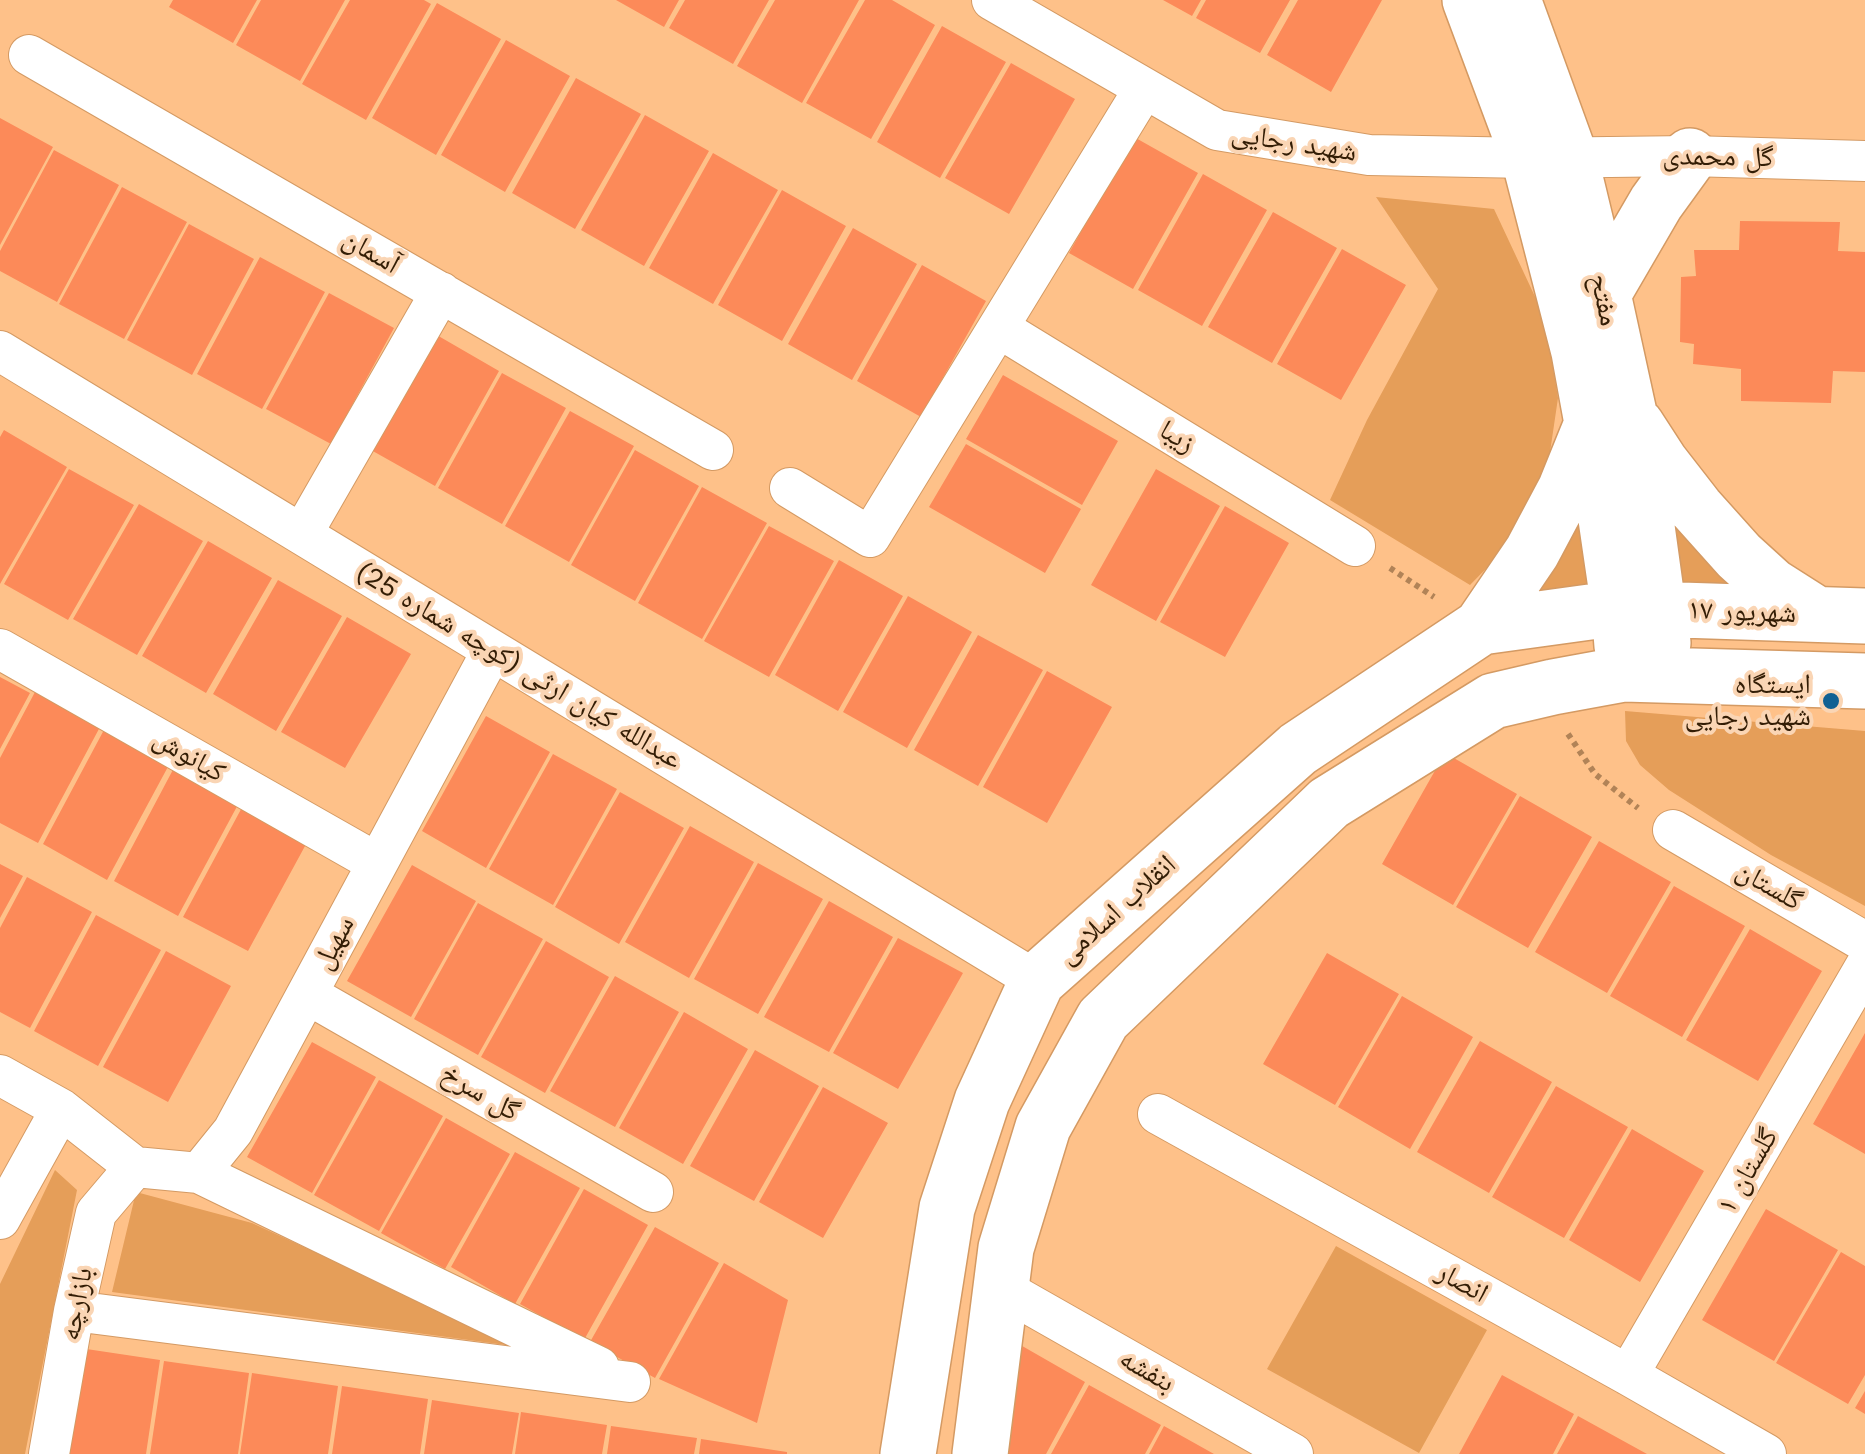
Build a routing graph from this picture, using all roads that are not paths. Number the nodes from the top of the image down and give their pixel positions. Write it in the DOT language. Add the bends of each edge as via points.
graph roads {
  1 [pos="992,0"];
  2 [pos="1470,0"];
  3 [pos="1514,0"];
  4 [pos="29,55"];
  5 [pos="1144,89"];
  6 [pos="1690,156"];
  7 [pos="1550,157"];
  8 [pos="1865,161"];
  9 [pos="440,292"];
  10 [pos="1603,294"];
  11 [pos="998,328"];
  12 [pos="0,351"];
  13 [pos="1611,418"];
  14 [pos="713,450"];
  15 [pos="790,488"];
  16 [pos="302,534"];
  17 [pos="1355,546"];
  18 [pos="1640,608"];
  19 [pos="1840,615"];
  20 [pos="1481,627"];
  21 [pos="0,649"];
  22 [pos="492,651"];
  23 [pos="1645,674"];
  24 [pos="1865,681"];
  25 [pos="1673,830"];
  26 [pos="377,863"];
  27 [pos="1865,942"];
  28 [pos="1865,967"];
  29 [pos="1037,982"];
  30 [pos="306,994"];
  31 [pos="0,1074"];
  32 [pos="61,1109"];
  33 [pos="1158,1114"];
  34 [pos="135,1167"];
  35 [pos="199,1173"];
  36 [pos="653,1192"];
  37 [pos="0,1220"];
  38 [pos="1001,1288"];
  39 [pos="74,1312"];
  40 [pos="1628,1375"];
  41 [pos="49,1454"];
  42 [pos="908,1454"];
  43 [pos="980,1454"];
  44 [pos="1292,1454"];
  45 [pos="1766,1454"];
  1 -- 5 [label="street, شهید رجایی"];
  2 -- 7 [label="main road, مفتح"];
  3 -- 7 [label="main road, مفتح"];
  4 -- 9 [label="street, آسمان"];
  5 -- 7 [label="street, شهید رجایی" via="1217,130 1369,155"];
  5 -- 11 [label="street"];
  6 -- 7 [label="street, گل محمدی"];
  6 -- 8 [label="street, گل محمدی"];
  6 -- 10 [label="main road"];
  7 -- 10 [label="main road, مفتح"];
  7 -- 13 [label="main road, مفتح" via="1580,352"];
  9 -- 14 [label="street, آسمان"];
  9 -- 16 [label="street"];
  10 -- 13 [label="main road, مفتح"];
  11 -- 15 [label="street" via="870,537"];
  11 -- 17 [label="street, زیبا"];
  12 -- 16 [label="street, عبدالله کیان ارثی (کوچه شماره 25)"];
  13 -- 18 [label="main road, مفتح"];
  13 -- 19 [label="main road" via="1772,586"];
  13 -- 20 [label="main road"];
  16 -- 22 [label="street, عبدالله کیان ارثی (کوچه شماره 25)"];
  18 -- 19 [label="main road, ۱۷ شهریور"];
  18 -- 20 [label="main road, انقلاب اسلامی"];
  18 -- 23 [label="main road, مفتح"];
  20 -- 29 [label="main road, انقلاب اسلامی" via="1298,749"];
  21 -- 26 [label="street, کیانوش"];
  22 -- 26 [label="street, سهیل"];
  22 -- 29 [label="street, عبدالله کیان ارثی (کوچه شماره 25)"];
  23 -- 24 [label="main road"];
  23 -- 38 [label="main road" via="1493,701 1329,803 1103,1018 1043,1127 1006,1248"];
  25 -- 27 [label="street, گلستان"];
  26 -- 30 [label="street, سهیل"];
  28 -- 40 [label="street, گلستان ۱"];
  29 -- 42 [label="main road, انقلاب اسلامی" via="982,1101 947,1208"];
  30 -- 35 [label="street, سهیل" via="232,1131"];
  30 -- 36 [label="street, گل سرخ"];
  31 -- 32 [label="street"];
  32 -- 34 [label="street"];
  32 -- 37 [label="street"];
  33 -- 40 [label="street, انصار"];
  34 -- 35 [label="street"];
  34 -- 39 [label="street, بازارچه" via="96,1214"];
  35 -- 39 [label="street" via="630,1382"];
  38 -- 43 [label="main road"];
  38 -- 44 [label="street, بنفشه"];
  39 -- 41 [label="street, بازارچه"];
  40 -- 45 [label="street, انصار"];
}
